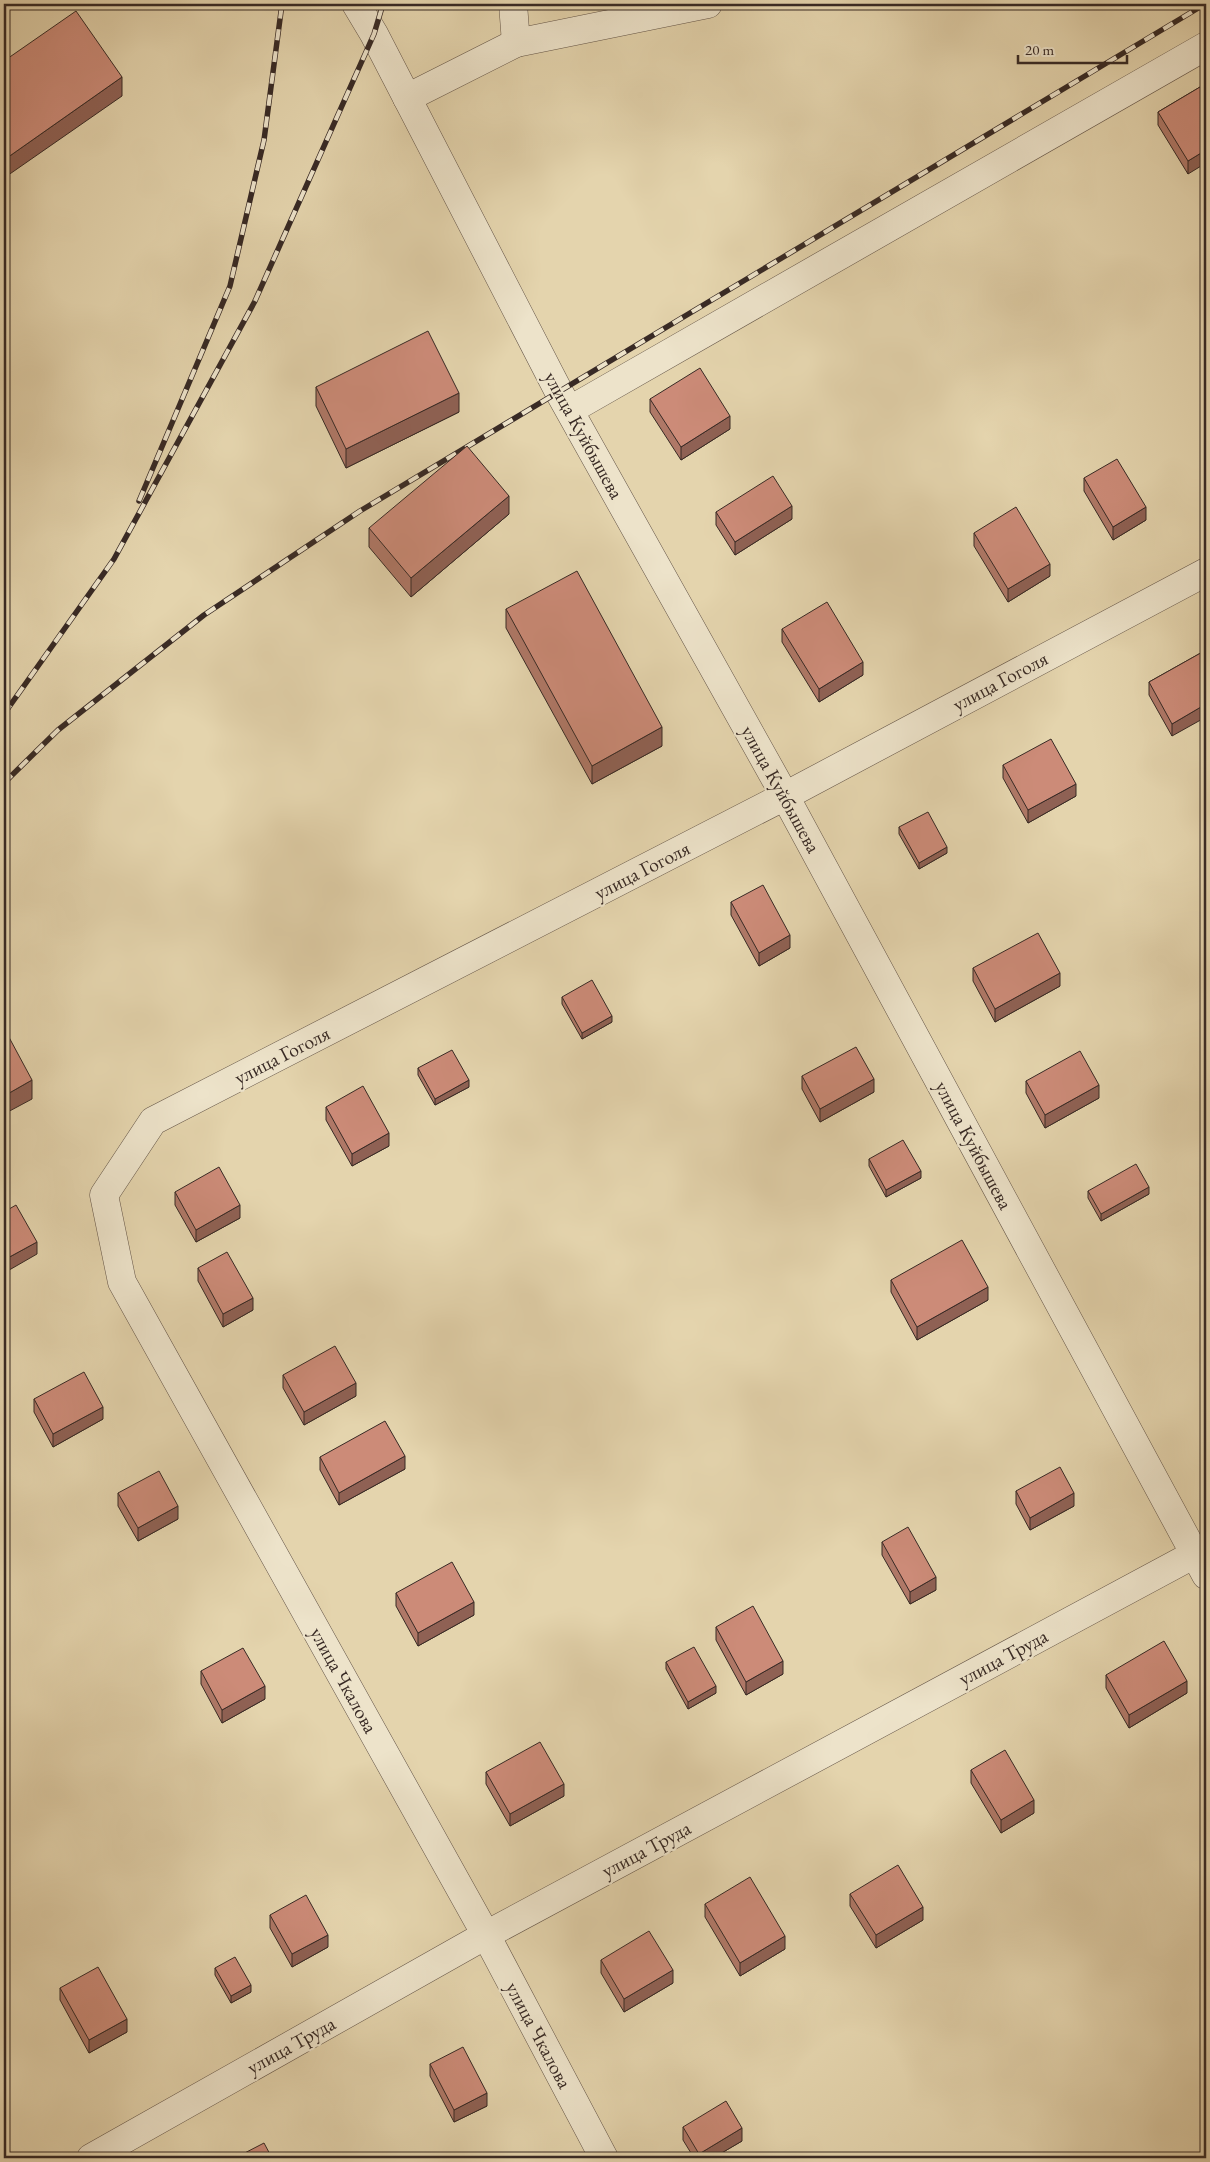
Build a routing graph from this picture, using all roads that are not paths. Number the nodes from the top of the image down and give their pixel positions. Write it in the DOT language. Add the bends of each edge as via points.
graph roads {
  1 [pos="356,4"];
  2 [pos="513,4"];
  3 [pos="708,4"];
  4 [pos="516,43"];
  5 [pos="1206,46"];
  6 [pos="407,98"];
  7 [pos="570,410"];
  8 [pos="1206,572"];
  9 [pos="785,796"];
  10 [pos="104,1195"];
  11 [pos="1203,1559"];
  12 [pos="486,1935"];
  13 [pos="90,2158"];
  14 [pos="604,2158"];
  1 -- 6 [label="street, улица Куйбышева"];
  2 -- 4 [label="street"];
  3 -- 4 [label="street"];
  4 -- 6 [label="street"];
  5 -- 7 [label="street"];
  6 -- 7 [label="street, улица Куйбышева"];
  7 -- 9 [label="street, улица Куйбышева"];
  8 -- 9 [label="street, улица Гоголя"];
  9 -- 10 [label="street, улица Гоголя" via="154,1121"];
  9 -- 11 [label="street, улица Куйбышева"];
  10 -- 12 [label="street, улица Чкалова" via="122,1282"];
  11 -- 12 [label="street, улица Труда"];
  12 -- 13 [label="street, улица Труда"];
  12 -- 14 [label="street, улица Чкалова"];
}
